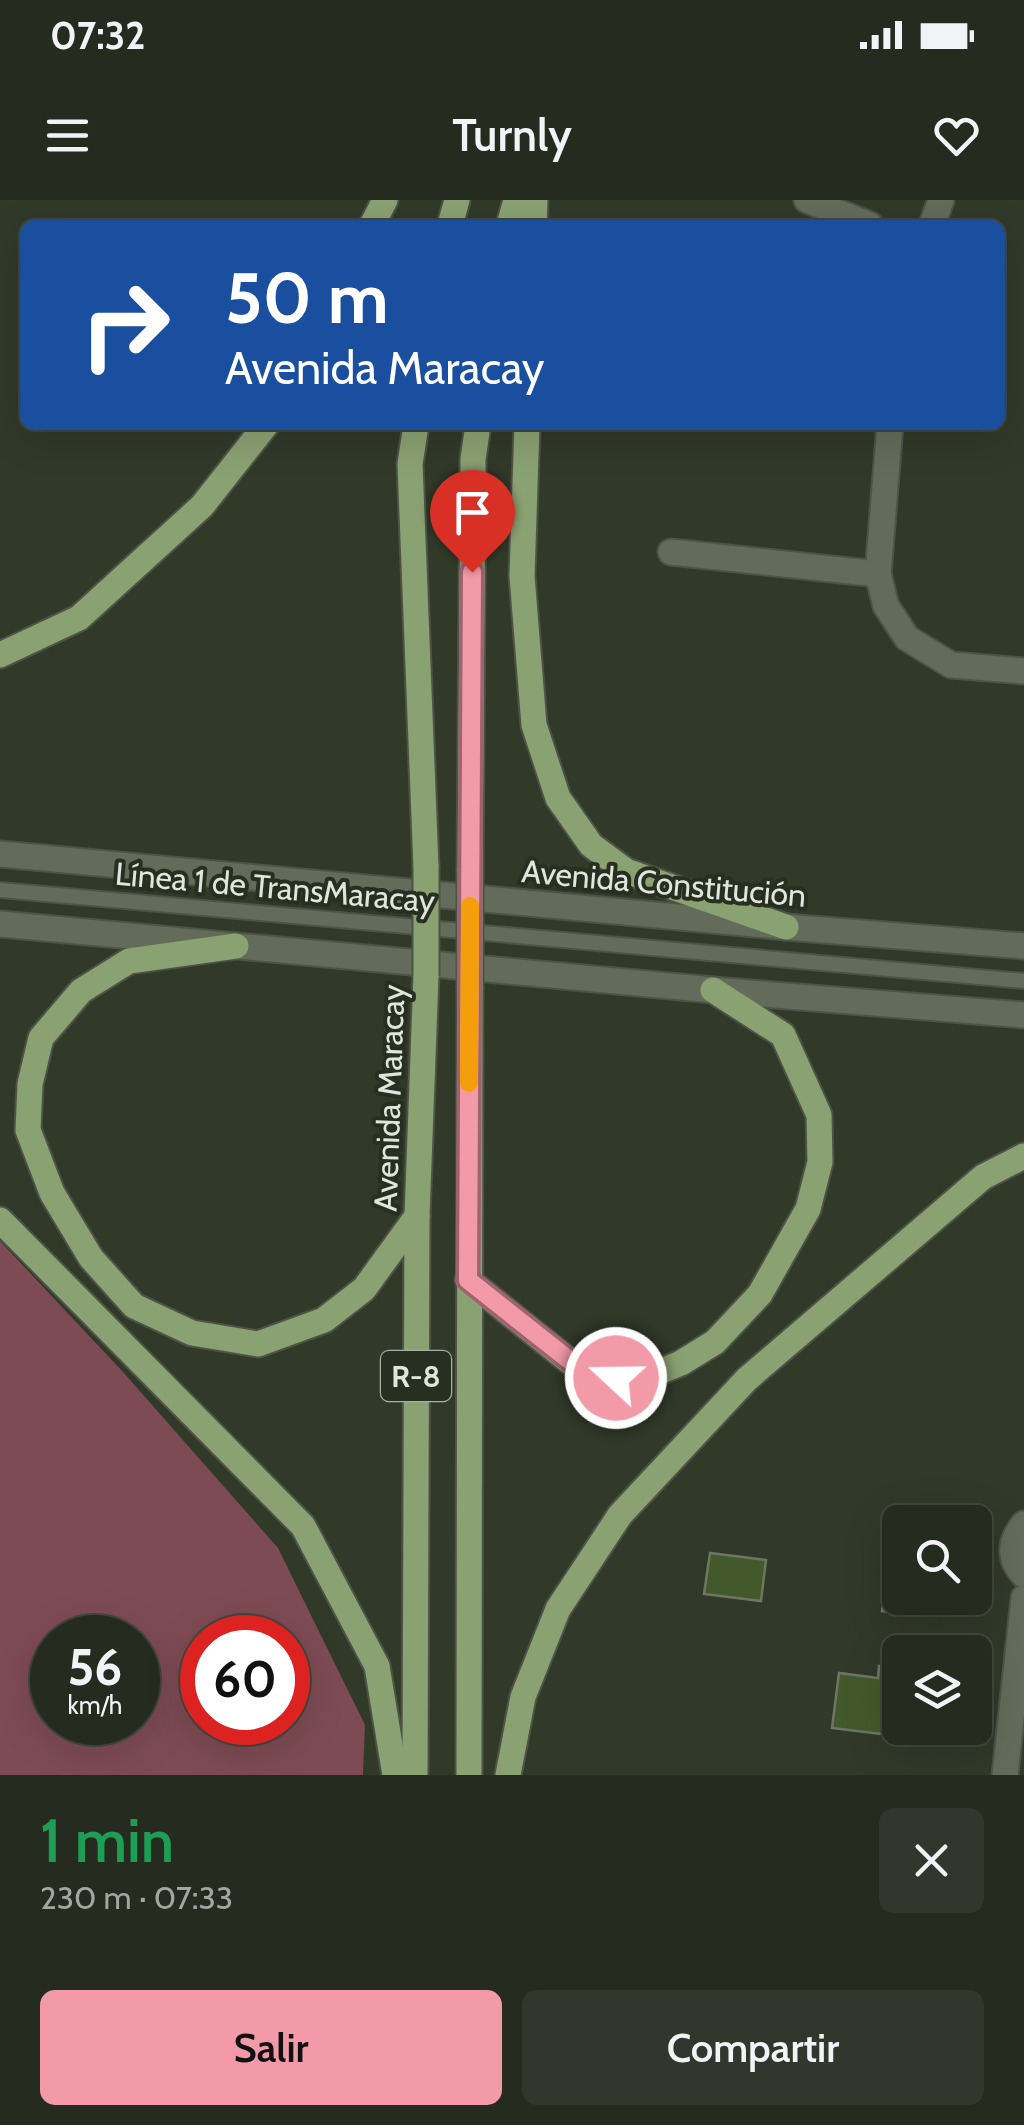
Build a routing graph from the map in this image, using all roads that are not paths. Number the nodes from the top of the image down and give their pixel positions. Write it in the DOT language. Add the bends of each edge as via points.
graph roads {
  1 [pos="806,200"];
  2 [pos="857,220"];
  3 [pos="262,430"];
  4 [pos="415,430"];
  5 [pos="477,430"];
  6 [pos="528,430"];
  7 [pos="890,430"];
  8 [pos="671,552"];
  9 [pos="878,574"];
  10 [pos="0,655"];
  11 [pos="1024,671"];
  12 [pos="0,854"];
  13 [pos="0,890"];
  14 [pos="0,924"];
  15 [pos="786,927"];
  16 [pos="236,946"];
  17 [pos="1024,946"];
  18 [pos="1024,982"];
  19 [pos="713,990"];
  20 [pos="1024,1015"];
  21 [pos="1024,1156"];
  22 [pos="417,1216"];
  23 [pos="0,1220"];
  24 [pos="468,1280"];
  25 [pos="1024,1524"];
  26 [pos="1024,1576"];
  27 [pos="1024,1598"];
  28 [pos="395,1775"];
  29 [pos="415,1775"];
  30 [pos="469,1775"];
  31 [pos="508,1775"];
  32 [pos="1004,1775"];
  1 -- 2 [label="street"];
  3 -- 10 [label="main road" via="202,506 79,618"];
  4 -- 22 [label="main road, Avenida Maracay / R-8, bridge" via="410,464 426,867"];
  5 -- 24 [label="main road, R-8, bridge"];
  6 -- 15 [label="main road" via="522,576 534,725 558,798 591,845 626,872"];
  7 -- 9 [label="street"];
  8 -- 9 [label="street"];
  9 -- 11 [label="street" via="886,606 907,638 951,664"];
  12 -- 15 [label="street, Avenida Constitución"];
  13 -- 18 [label="lane, Línea 1 de TransMaracay"];
  14 -- 16 [label="street"];
  15 -- 17 [label="street, Avenida Constitución"];
  16 -- 19 [label="street"];
  16 -- 22 [label="main road" via="129,961 81,991 41,1038 28,1130 52,1193 91,1258 134,1306 192,1333 258,1344 324,1320 364,1289"];
  19 -- 20 [label="street"];
  19 -- 24 [label="main road" via="783,1036 819,1115 820,1162 808,1209 760,1294 715,1342 682,1363 647,1377 616,1378 569,1360"];
  21 -- 31 [label="main road" via="984,1178 747,1378 620,1515 558,1609 524,1697"];
  22 -- 29 [label="main road, Avenida Maracay / R-8"];
  23 -- 28 [label="main road" via="303,1526 377,1666"];
  24 -- 30 [label="main road, R-8"];
  25 -- 26 [label="street" via="1012,1553"];
  27 -- 32 [label="street"];
}
